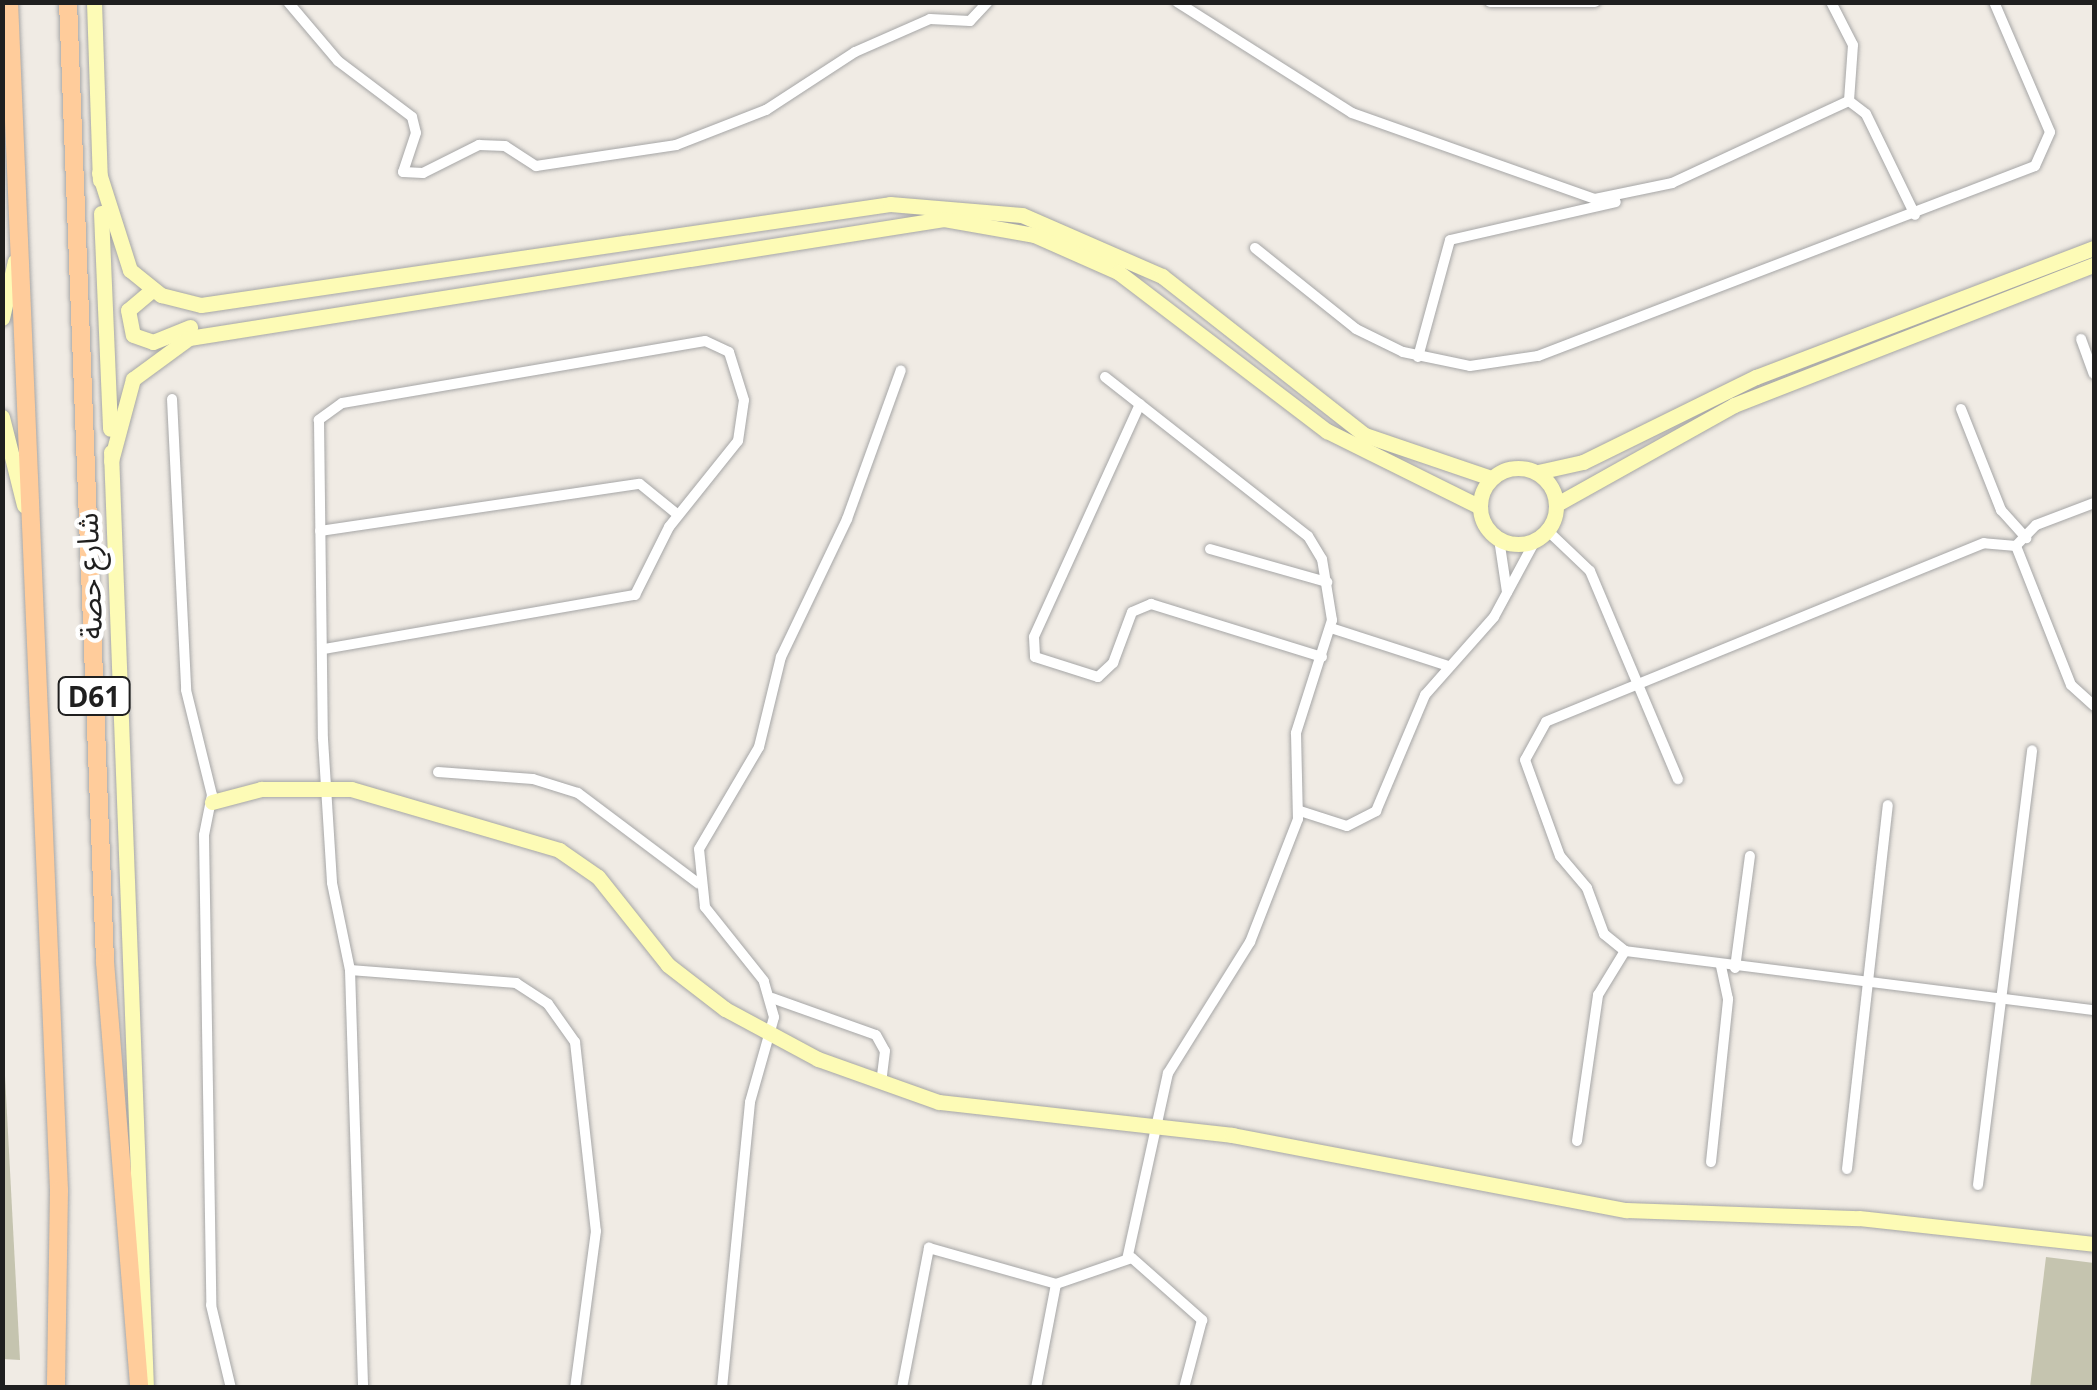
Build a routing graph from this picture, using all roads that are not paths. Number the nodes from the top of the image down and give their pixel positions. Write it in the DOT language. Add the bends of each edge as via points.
graph roads {
  1 [pos="9,2"];
  2 [pos="68,2"];
  3 [pos="94,2"];
  4 [pos="288,2"];
  5 [pos="988,2"];
  6 [pos="1177,2"];
  7 [pos="1490,2"];
  8 [pos="1595,2"];
  9 [pos="1831,2"];
  10 [pos="1994,2"];
  11 [pos="1849,100"];
  12 [pos="99,173"];
  13 [pos="1625,198"];
  14 [pos="1914,215"];
  15 [pos="18,242"];
  16 [pos="1255,248"];
  17 [pos="2094,248"];
  18 [pos="2094,265"];
  19 [pos="152,290"];
  20 [pos="275,298"];
  21 [pos="2,318"];
  22 [pos="278,320"];
  23 [pos="244,327"];
  24 [pos="2081,339"];
  25 [pos="1418,357"];
  26 [pos="901,370"];
  27 [pos="2094,374"];
  28 [pos="1105,376"];
  29 [pos="172,398"];
  30 [pos="1140,404"];
  31 [pos="1962,409"];
  32 [pos="2,417"];
  33 [pos="111,461"];
  34 [pos="1538,472"];
  35 [pos="1491,478"];
  36 [pos="2094,503"];
  37 [pos="1557,504"];
  38 [pos="1480,507"];
  39 [pos="678,515"];
  40 [pos="26,521"];
  41 [pos="320,531"];
  42 [pos="1542,535"];
  43 [pos="1499,538"];
  44 [pos="2026,538"];
  45 [pos="2016,546"];
  46 [pos="1210,550"];
  47 [pos="1327,582"];
  48 [pos="1507,593"];
  49 [pos="1331,628"];
  50 [pos="324,649"];
  51 [pos="1322,657"];
  52 [pos="1449,666"];
  53 [pos="1638,684"];
  54 [pos="2094,706"];
  55 [pos="2032,750"];
  56 [pos="438,772"];
  57 [pos="1678,779"];
  58 [pos="332,788"];
  59 [pos="212,802"];
  60 [pos="1888,806"];
  61 [pos="1300,811"];
  62 [pos="1750,856"];
  63 [pos="698,884"];
  64 [pos="1625,951"];
  65 [pos="1721,966"];
  66 [pos="1735,968"];
  67 [pos="350,970"];
  68 [pos="1862,985"];
  69 [pos="772,998"];
  70 [pos="1998,1000"];
  71 [pos="2094,1010"];
  72 [pos="771,1036"];
  73 [pos="881,1084"];
  74 [pos="1152,1125"];
  75 [pos="1577,1141"];
  76 [pos="1711,1162"];
  77 [pos="1847,1169"];
  78 [pos="1978,1185"];
  79 [pos="2094,1244"];
  80 [pos="1127,1259"];
  81 [pos="1056,1284"];
  82 [pos="56,1388"];
  83 [pos="143,1388"];
  84 [pos="231,1388"];
  85 [pos="363,1388"];
  86 [pos="576,1388"];
  87 [pos="722,1388"];
  88 [pos="902,1388"];
  89 [pos="1036,1388"];
  90 [pos="1184,1388"];
  1 -- 15 [label="main road, شارع حصة / D61"];
  2 -- 83 [label="main road, شارع حصة / D61" via="105,962"];
  3 -- 12 [label="street"];
  4 -- 5 [label="street" via="358,80 412,117 416,133 403,172 424,173 480,145 505,146 536,166 688,141 766,110 855,52 930,19 970,21"];
  6 -- 13 [label="street" via="1370,120 1580,196"];
  7 -- 8 [label="street"];
  9 -- 11 [label="street" via="1853,44"];
  10 -- 14 [label="street" via="2034,86 2048,148 2028,170"];
  11 -- 13 [label="street"];
  11 -- 14 [label="street" via="1866,114"];
  12 -- 19 [label="street" via="119,252"];
  12 -- 33 [label="street"];
  13 -- 25 [label="street" via="1450,240"];
  14 -- 25 [label="street" via="1538,356 1490,366"];
  15 -- 21 [label="street"];
  15 -- 40 [label="main road, شارع حصة / D61"];
  16 -- 25 [label="street" via="1356,329"];
  17 -- 34 [label="street" via="1756,377 1583,462"];
  18 -- 37 [label="street" via="1734,405"];
  19 -- 20 [label="street" via="200,306"];
  19 -- 23 [label="street" via="126,316 142,341 198,325"];
  20 -- 22 [label="street"];
  20 -- 35 [label="street" via="861,207 997,210 1117,250 1198,302 1343,421 1448,470"];
  22 -- 23 [label="street"];
  22 -- 38 [label="street" via="886,221 978,222 1118,272 1327,431"];
  23 -- 33 [label="street" via="178,342 148,361 123,400"];
  24 -- 27 [label="street"];
  26 -- 63 [label="street" via="841,534 781,657 759,746 702,838"];
  28 -- 30 [label="street"];
  29 -- 59 [label="street" via="186,690"];
  30 -- 47 [label="street" via="1308,536"];
  30 -- 51 [label="street" via="1034,636 1034,657 1098,677 1113,663 1132,612 1151,604"];
  31 -- 44 [label="street" via="2001,510"];
  32 -- 40 [label="street"];
  33 -- 83 [label="street"];
  34 -- 35 [label="street" via="1514,468"];
  34 -- 37 [label="street"];
  35 -- 38 [label="street"];
  36 -- 44 [label="street"];
  37 -- 42 [label="street"];
  38 -- 43 [label="street"];
  39 -- 41 [label="street" via="640,484"];
  39 -- 41 [label="street" via="725,465 744,420 731,357 710,340 330,407 318,430"];
  39 -- 50 [label="street" via="649,578 622,602"];
  40 -- 82 [label="main road, شارع حصة / D61" via="59,1191"];
  41 -- 50 [label="street"];
  42 -- 43 [label="street"];
  42 -- 48 [label="street"];
  42 -- 53 [label="street" via="1583,560"];
  43 -- 48 [label="street"];
  44 -- 45 [label="street"];
  45 -- 53 [label="street" via="1984,542"];
  45 -- 54 [label="street" via="2071,685"];
  46 -- 47 [label="street"];
  47 -- 49 [label="street"];
  48 -- 52 [label="street"];
  49 -- 51 [label="street"];
  49 -- 52 [label="street"];
  50 -- 58 [label="street"];
  51 -- 61 [label="street" via="1296,733"];
  52 -- 61 [label="street" via="1418,708 1370,818 1338,825"];
  53 -- 57 [label="street"];
  53 -- 64 [label="street" via="1546,722 1525,752 1560,856 1588,888 1604,934"];
  55 -- 70 [label="street"];
  56 -- 63 [label="street" via="534,779 578,793"];
  58 -- 59 [label="street" via="261,789"];
  58 -- 67 [label="street" via="332,882"];
  58 -- 72 [label="street" via="412,802 572,857 681,978"];
  59 -- 84 [label="street" via="204,834 212,1304"];
  60 -- 68 [label="street" via="1874,954"];
  61 -- 74 [label="street" via="1250,942 1180,1048"];
  62 -- 66 [label="street"];
  63 -- 69 [label="street" via="718,928"];
  64 -- 65 [label="street"];
  64 -- 75 [label="street" via="1600,985"];
  65 -- 66 [label="street"];
  65 -- 76 [label="street" via="1728,998"];
  66 -- 68 [label="street"];
  67 -- 85 [label="street"];
  67 -- 86 [label="street" via="516,983 541,997 575,1042 596,1231"];
  68 -- 70 [label="street"];
  68 -- 77 [label="street"];
  69 -- 72 [label="street"];
  69 -- 73 [label="street" via="876,1035 886,1051"];
  70 -- 71 [label="street"];
  70 -- 78 [label="street"];
  72 -- 73 [label="street"];
  72 -- 87 [label="street" via="750,1102"];
  73 -- 74 [label="street" via="967,1108"];
  74 -- 79 [label="street" via="1640,1212 1859,1218"];
  74 -- 80 [label="street"];
  80 -- 81 [label="street"];
  80 -- 90 [label="street" via="1147,1264 1162,1290 1202,1320"];
  81 -- 88 [label="street" via="929,1248"];
  81 -- 89 [label="street"];
}
